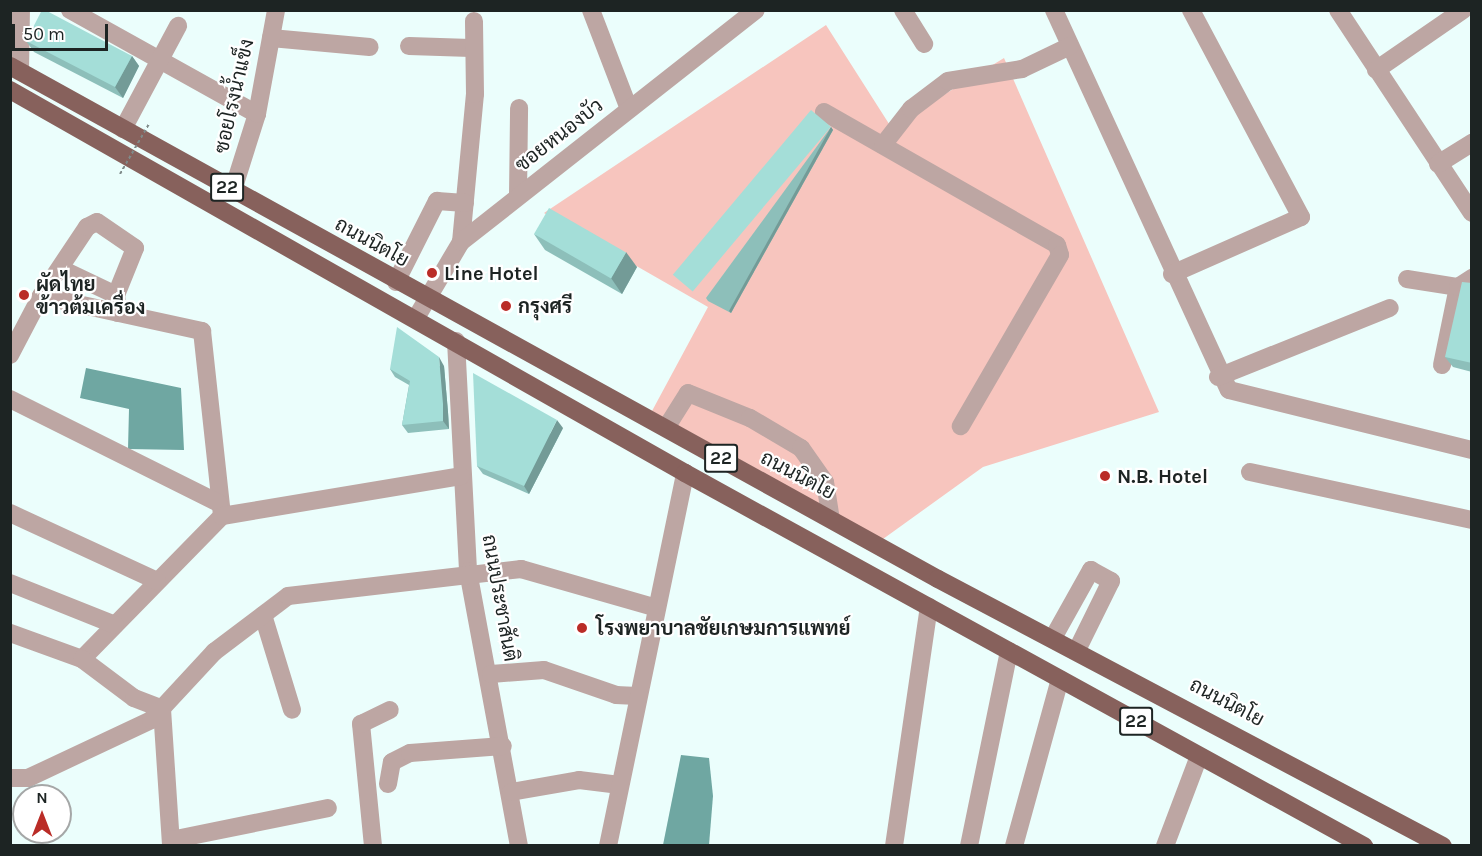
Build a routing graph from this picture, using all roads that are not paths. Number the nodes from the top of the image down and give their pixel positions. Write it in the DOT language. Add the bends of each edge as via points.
graph roads {
  1 [pos="21,10"];
  2 [pos="70,10"];
  3 [pos="276,10"];
  4 [pos="591,10"];
  5 [pos="756,10"];
  6 [pos="903,10"];
  7 [pos="1054,10"];
  8 [pos="1191,10"];
  9 [pos="1338,10"];
  10 [pos="1463,10"];
  11 [pos="474,21"];
  12 [pos="178,26"];
  13 [pos="271,38"];
  14 [pos="924,44"];
  15 [pos="370,46"];
  16 [pos="409,46"];
  17 [pos="1070,46"];
  18 [pos="471,48"];
  19 [pos="159,60"];
  20 [pos="1376,70"];
  21 [pos="20,71"];
  22 [pos="14,92"];
  23 [pos="519,108"];
  24 [pos="629,109"];
  25 [pos="824,112"];
  26 [pos="257,114"];
  27 [pos="123,129"];
  28 [pos="1472,143"];
  29 [pos="883,145"];
  30 [pos="1438,164"];
  31 [pos="233,190"];
  32 [pos="519,196"];
  33 [pos="465,203"];
  34 [pos="1472,213"];
  35 [pos="461,242"];
  36 [pos="61,269"];
  37 [pos="1172,274"];
  38 [pos="1407,279"];
  39 [pos="396,282"];
  40 [pos="1465,282"];
  41 [pos="41,296"];
  42 [pos="426,299"];
  43 [pos="117,304"];
  44 [pos="1390,308"];
  45 [pos="416,318"];
  46 [pos="466,322"];
  47 [pos="456,341"];
  48 [pos="10,355"];
  49 [pos="1442,365"];
  50 [pos="1218,377"];
  51 [pos="10,399"];
  52 [pos="961,426"];
  53 [pos="666,428"];
  54 [pos="1472,450"];
  55 [pos="1251,472"];
  56 [pos="685,473"];
  57 [pos="460,476"];
  58 [pos="775,489"];
  59 [pos="220,510"];
  60 [pos="10,513"];
  61 [pos="761,514"];
  62 [pos="831,519"];
  63 [pos="1472,520"];
  64 [pos="468,571"];
  65 [pos="157,581"];
  66 [pos="10,583"];
  67 [pos="929,607"];
  68 [pos="657,608"];
  69 [pos="263,615"];
  70 [pos="115,625"];
  71 [pos="10,633"];
  72 [pos="1053,638"];
  73 [pos="1077,650"];
  74 [pos="1009,651"];
  75 [pos="82,659"];
  76 [pos="491,674"];
  77 [pos="1060,679"];
  78 [pos="638,696"];
  79 [pos="162,709"];
  80 [pos="292,710"];
  81 [pos="390,710"];
  82 [pos="503,746"];
  83 [pos="1199,756"];
  84 [pos="19,778"];
  85 [pos="388,784"];
  86 [pos="620,785"];
  87 [pos="511,792"];
  88 [pos="328,808"];
  89 [pos="1339,840"];
  90 [pos="171,843"];
  91 [pos="1361,845"];
  92 [pos="373,846"];
  93 [pos="519,846"];
  94 [pos="608,846"];
  95 [pos="894,846"];
  96 [pos="969,846"];
  97 [pos="1014,846"];
  98 [pos="1165,846"];
  99 [pos="1443,846"];
  1 -- 21 [label="street"];
  2 -- 19 [label="street"];
  3 -- 13 [label="street, ซอยโรงน้ำแข็ง"];
  4 -- 24 [label="street"];
  5 -- 24 [label="street, ซอยหนองบัว"];
  6 -- 14 [label="street"];
  7 -- 17 [label="street"];
  8 -- 37 [label="street" via="1301,217"];
  9 -- 20 [label="street"];
  10 -- 20 [label="street"];
  11 -- 18 [label="street"];
  12 -- 19 [label="street"];
  13 -- 15 [label="street"];
  13 -- 26 [label="street, ซอยโรงน้ำแข็ง"];
  16 -- 18 [label="street"];
  17 -- 29 [label="street" via="1022,69 948,81 911,109"];
  17 -- 37 [label="street"];
  18 -- 33 [label="street" via="475,94"];
  19 -- 26 [label="street"];
  19 -- 27 [label="street"];
  20 -- 30 [label="street"];
  21 -- 27 [label="main road, ถนนนิตโย / 22"];
  22 -- 45 [label="main road, 22"];
  23 -- 32 [label="street"];
  24 -- 32 [label="street, ซอยหนองบัว"];
  25 -- 29 [label="street"];
  26 -- 31 [label="street, ซอยโรงน้ำแข็ง"];
  27 -- 31 [label="main road, ถนนนิตโย / 22"];
  28 -- 30 [label="street"];
  29 -- 52 [label="street" via="1044,236 1059,250"];
  30 -- 34 [label="street"];
  31 -- 39 [label="main road, ถนนนิตโย / 22"];
  32 -- 35 [label="street, ซอยหนองบัว"];
  33 -- 35 [label="street"];
  33 -- 39 [label="street" via="437,201"];
  35 -- 42 [label="street, ซอยหนองบัว"];
  36 -- 41 [label="street"];
  36 -- 43 [label="street"];
  36 -- 43 [label="street" via="87,227 106,225 135,248"];
  37 -- 50 [label="street"];
  38 -- 40 [label="street"];
  39 -- 42 [label="main road, ถนนนิตโย / 22"];
  40 -- 49 [label="street"];
  41 -- 43 [label="street"];
  41 -- 48 [label="street"];
  42 -- 45 [label="street, ซอยหนองบัว"];
  42 -- 46 [label="main road, ถนนนิตโย / 22"];
  43 -- 59 [label="street" via="202,331"];
  44 -- 50 [label="street"];
  45 -- 47 [label="main road, 22"];
  46 -- 47 [label="main road, ถนนประชาสันติ"];
  46 -- 53 [label="main road, ถนนนิตโย / 22"];
  47 -- 56 [label="main road, 22"];
  47 -- 57 [label="street, ถนนประชาสันติ"];
  50 -- 54 [label="street" via="1229,390 1248,398"];
  51 -- 59 [label="street"];
  53 -- 58 [label="main road, ถนนนิตโย / 22"];
  53 -- 62 [label="street" via="688,393 750,418 801,448 825,482"];
  55 -- 63 [label="street"];
  56 -- 61 [label="main road, 22"];
  56 -- 68 [label="street"];
  57 -- 59 [label="street"];
  57 -- 64 [label="street, ถนนประชาสันติ"];
  58 -- 61 [label="main road"];
  58 -- 62 [label="main road, ถนนนิตโย / 22"];
  59 -- 65 [label="street"];
  60 -- 65 [label="street"];
  61 -- 67 [label="main road, 22"];
  62 -- 72 [label="main road, ถนนนิตโย / 22"];
  64 -- 68 [label="street" via="521,569"];
  64 -- 69 [label="street" via="288,596"];
  64 -- 76 [label="street, ถนนประชาสันติ"];
  65 -- 70 [label="street"];
  66 -- 70 [label="street"];
  67 -- 74 [label="main road, 22"];
  67 -- 95 [label="street"];
  68 -- 78 [label="street"];
  69 -- 79 [label="street" via="214,652"];
  69 -- 80 [label="street"];
  70 -- 75 [label="street"];
  71 -- 75 [label="street"];
  72 -- 73 [label="main road, ถนนนิตโย / 22"];
  72 -- 73 [label="street" via="1091,570 1111,581"];
  73 -- 99 [label="main road, ถนนนิตโย / 22"];
  74 -- 77 [label="main road, 22"];
  74 -- 96 [label="street"];
  75 -- 79 [label="street" via="134,698"];
  76 -- 78 [label="street" via="544,670 616,695"];
  76 -- 82 [label="street, ถนนประชาสันติ"];
  77 -- 83 [label="main road, 22"];
  77 -- 97 [label="street"];
  78 -- 86 [label="street"];
  79 -- 84 [label="street" via="151,720"];
  79 -- 90 [label="street"];
  81 -- 92 [label="street" via="361,724"];
  82 -- 85 [label="street" via="410,753 392,762"];
  82 -- 87 [label="street, ถนนประชาสันติ"];
  83 -- 89 [label="main road, 22"];
  83 -- 98 [label="street"];
  86 -- 87 [label="street" via="579,780"];
  86 -- 94 [label="street"];
  87 -- 93 [label="street, ถนนประชาสันติ"];
  88 -- 90 [label="street"];
  89 -- 91 [label="main road, 22"];
}
